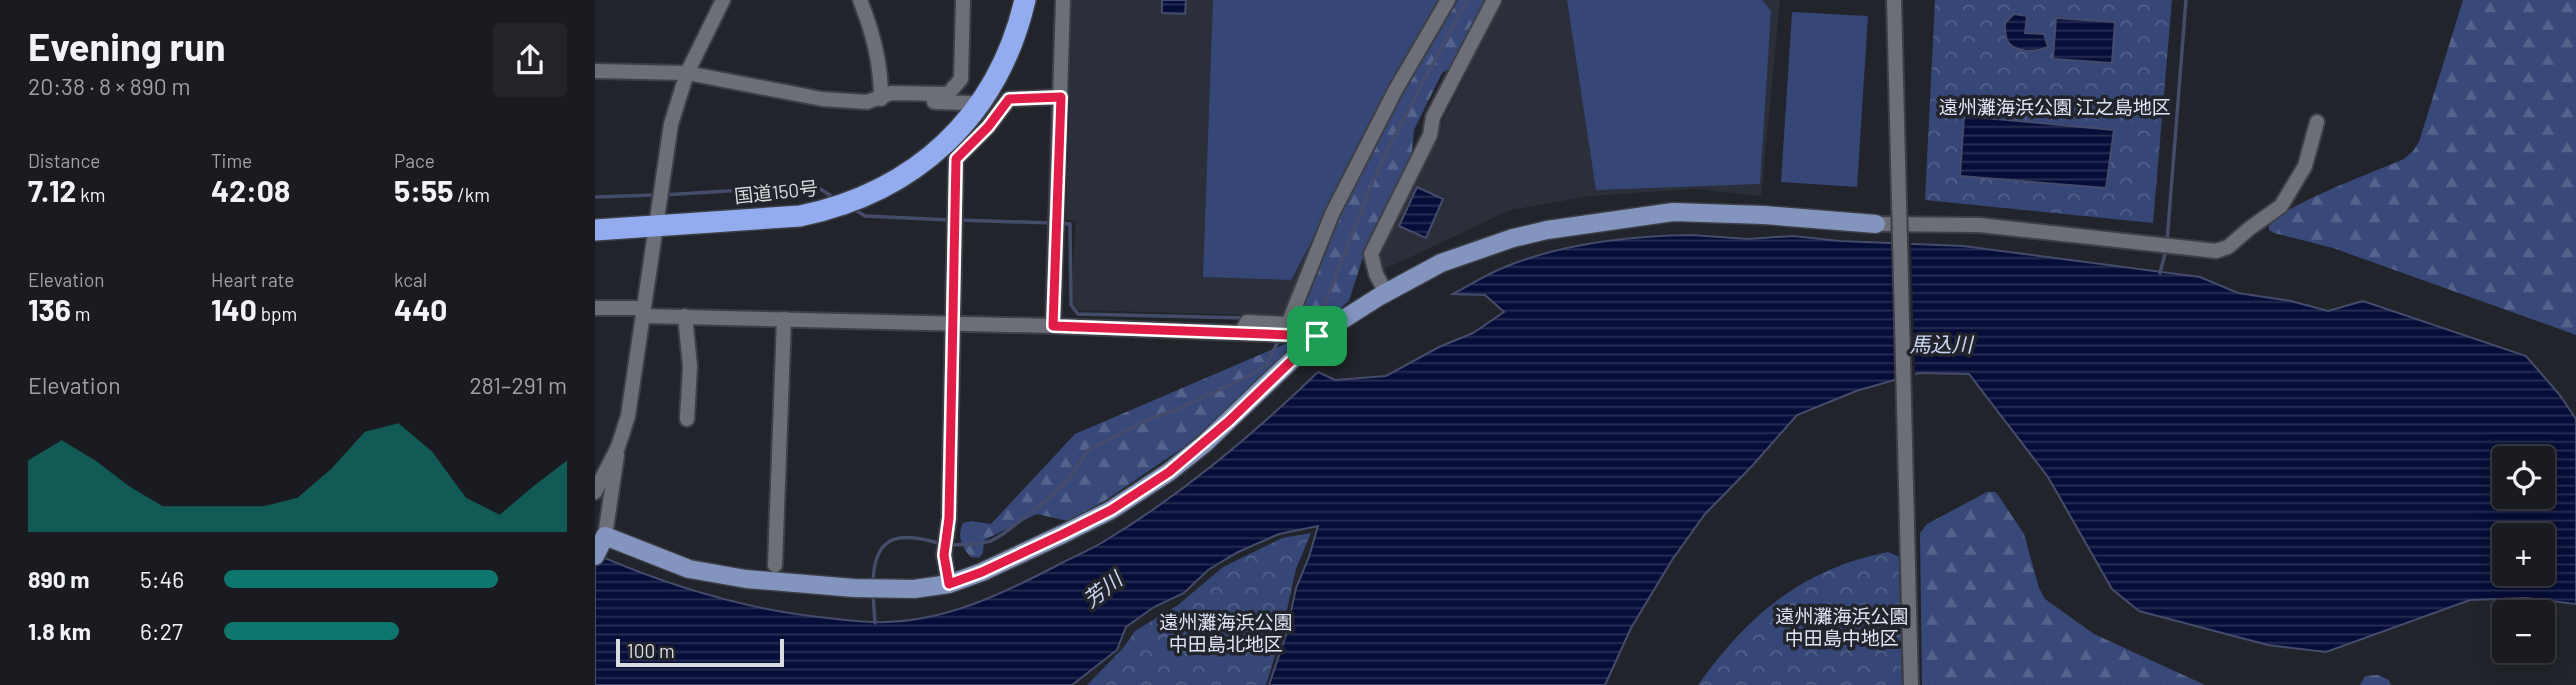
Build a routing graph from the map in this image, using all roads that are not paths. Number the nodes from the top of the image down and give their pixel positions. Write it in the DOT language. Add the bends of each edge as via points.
graph roads {
  1 [pos="723,0"];
  2 [pos="860,0"];
  3 [pos="963,0"];
  4 [pos="1025,0"];
  5 [pos="1063,0"];
  6 [pos="1448,0"];
  7 [pos="1494,0"];
  8 [pos="1894,0"];
  9 [pos="595,71"];
  10 [pos="687,73"];
  11 [pos="881,99"];
  12 [pos="1061,101"];
  13 [pos="969,103"];
  14 [pos="1014,104"];
  15 [pos="2317,122"];
  16 [pos="1876,224"];
  17 [pos="655,225"];
  18 [pos="595,230"];
  19 [pos="1386,293"];
  20 [pos="595,307"];
  21 [pos="644,312"];
  22 [pos="684,316"];
  23 [pos="784,319"];
  24 [pos="953,324"];
  25 [pos="1053,326"];
  26 [pos="1241,333"];
  27 [pos="1317,336"];
  28 [pos="687,419"];
  29 [pos="618,447"];
  30 [pos="595,492"];
  31 [pos="605,536"];
  32 [pos="595,556"];
  33 [pos="775,565"];
  34 [pos="949,584"];
  35 [pos="1911,685"];
  1 -- 10 [label="street"];
  2 -- 11 [label="street" via="875,39"];
  3 -- 11 [label="street" via="961,79 948,94 891,93"];
  4 -- 17 [label="highway, 国道150号" via="1014,42 972,116 927,160 885,187 800,216"];
  5 -- 12 [label="street"];
  6 -- 26 [label="street" via="1332,214 1288,324 1247,323"];
  7 -- 19 [label="street" via="1433,117 1430,135 1371,254"];
  8 -- 35 [label="street, bridge"];
  9 -- 10 [label="street"];
  10 -- 11 [label="street" via="822,99"];
  10 -- 17 [label="street" via="671,124"];
  11 -- 13 [label="street"];
  12 -- 14 [label="street"];
  12 -- 24 [label="street" via="1009,99 956,159"];
  12 -- 25 [label="street"];
  15 -- 16 [label="street" via="2305,166 2280,206 2228,247 2206,251 1979,225"];
  16 -- 19 [label="main road" via="1686,212 1574,225 1474,251"];
  17 -- 18 [label="highway, 国道150号"];
  17 -- 21 [label="street"];
  19 -- 27 [label="main road"];
  20 -- 21 [label="street"];
  21 -- 22 [label="street"];
  21 -- 29 [label="street" via="628,416"];
  22 -- 23 [label="street"];
  22 -- 28 [label="street" via="690,366"];
  23 -- 24 [label="street"];
  23 -- 33 [label="street"];
  24 -- 25 [label="street"];
  24 -- 34 [label="street" via="949,518 944,555"];
  25 -- 26 [label="street"];
  26 -- 27 [label="street"];
  27 -- 34 [label="main road" via="1169,472 1111,510"];
  29 -- 30 [label="street"];
  29 -- 31 [label="street"];
  31 -- 32 [label="main road"];
  31 -- 34 [label="main road" via="689,569 746,579 914,589"];
}
